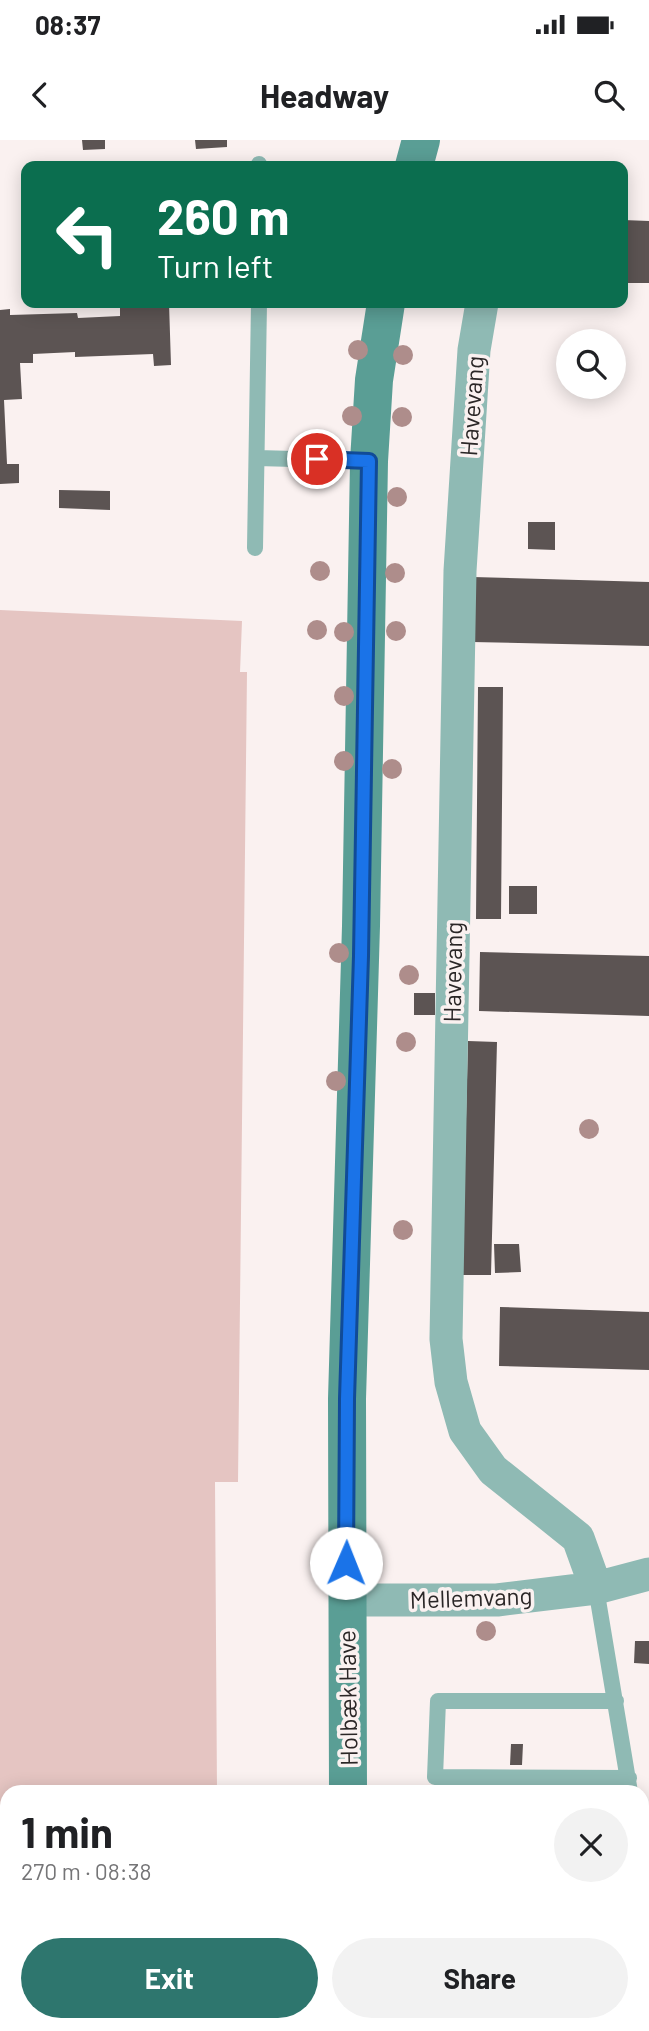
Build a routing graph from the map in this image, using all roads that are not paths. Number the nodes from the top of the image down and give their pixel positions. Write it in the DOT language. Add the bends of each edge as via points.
graph roads {
  1 [pos="421,140"];
  2 [pos="415,161"];
  3 [pos="259,308"];
  4 [pos="385,308"];
  5 [pos="481,308"];
  6 [pos="257,458"];
  7 [pos="369,461"];
  8 [pos="255,548"];
  9 [pos="649,1574"];
  10 [pos="596,1588"];
  11 [pos="346,1600"];
  12 [pos="615,1700"];
  13 [pos="348,1785"];
  14 [pos="630,1785"];
  1 -- 2 [label="street"];
  3 -- 6 [label="lane"];
  4 -- 7 [label="street, Holbæk Have" via="374,380"];
  5 -- 10 [label="street, Havevang" via="474,350 460,571 446,1339 451,1382 465,1431 493,1470 578,1538"];
  6 -- 7 [label="lane"];
  6 -- 8 [label="lane"];
  7 -- 11 [label="street, Holbæk Have"];
  9 -- 10 [label="street, Mellemvang"];
  10 -- 11 [label="street, Mellemvang" via="497,1600"];
  10 -- 12 [label="lane"];
  11 -- 13 [label="street, Holbæk Have"];
  12 -- 14 [label="lane"];
  12 -- 14 [label="lane" via="438,1701 435,1777"];
}
